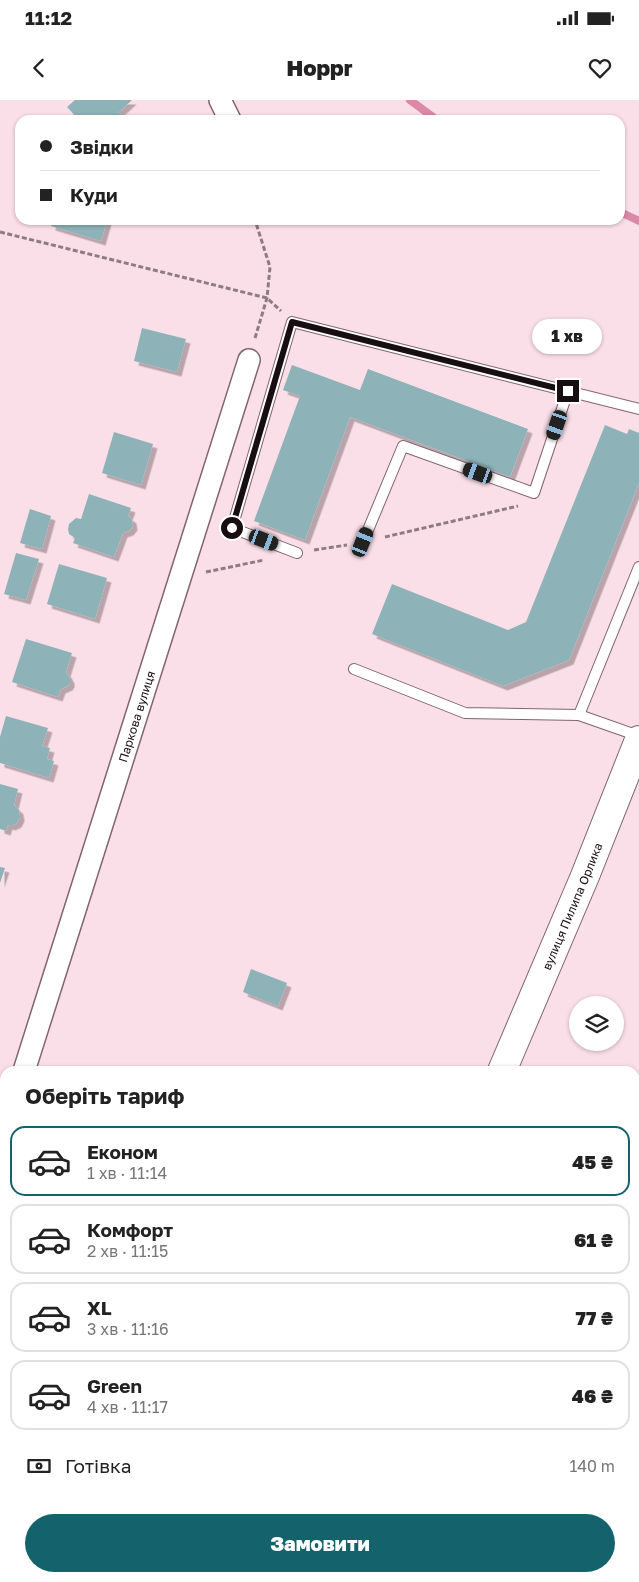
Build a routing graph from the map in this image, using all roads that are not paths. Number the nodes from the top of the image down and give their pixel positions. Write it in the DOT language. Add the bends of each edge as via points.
graph roads {
  1 [pos="220,100"];
  2 [pos="228,115"];
  3 [pos="249,360"];
  4 [pos="568,391"];
  5 [pos="639,409"];
  6 [pos="363,542"];
  7 [pos="297,553"];
  8 [pos="639,567"];
  9 [pos="354,669"];
  10 [pos="578,715"];
  11 [pos="639,738"];
  12 [pos="26,1066"];
  13 [pos="504,1066"];
  1 -- 2 [label="street"];
  3 -- 12 [label="street, Паркова вулиця"];
  4 -- 5 [label="lane"];
  4 -- 6 [label="lane" via="534,493 403,446"];
  4 -- 7 [label="lane" via="292,322 232,528"];
  8 -- 10 [label="lane"];
  9 -- 10 [label="lane" via="465,713"];
  10 -- 11 [label="lane"];
  11 -- 13 [label="main road, вулиця Пилипа Орлика" via="585,876"];
}
